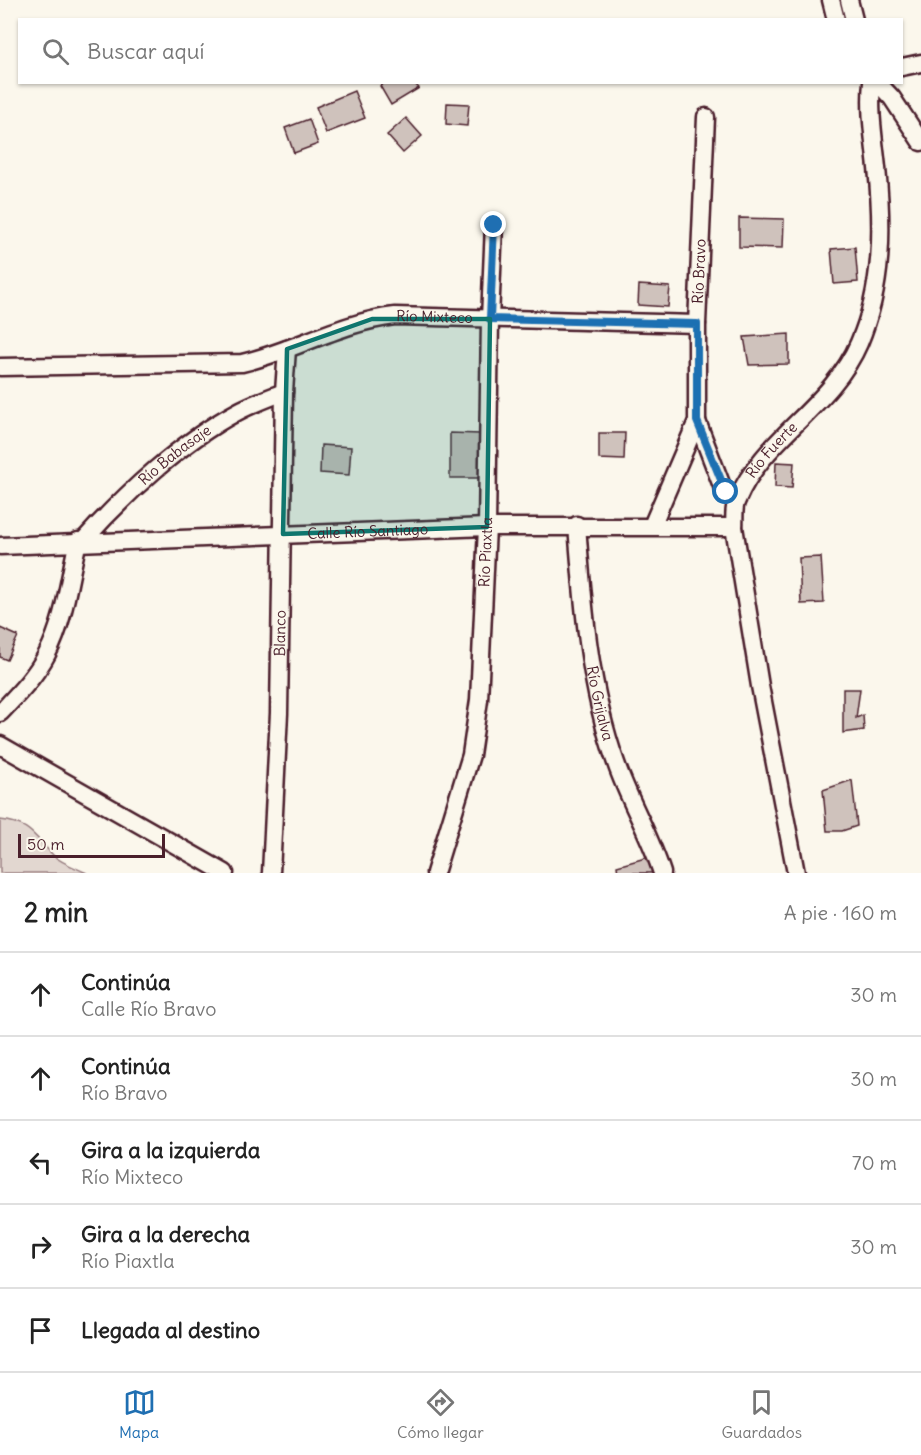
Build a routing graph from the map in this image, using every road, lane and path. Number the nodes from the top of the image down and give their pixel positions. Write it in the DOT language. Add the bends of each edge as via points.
graph roads {
  1 [pos="831,0"];
  2 [pos="849,0"];
  3 [pos="836,18"];
  4 [pos="854,18"];
  5 [pos="921,63"];
  6 [pos="903,66"];
  7 [pos="872,84"];
  8 [pos="879,84"];
  9 [pos="706,117"];
  10 [pos="921,142"];
  11 [pos="494,225"];
  12 [pos="490,319"];
  13 [pos="697,324"];
  14 [pos="287,349"];
  15 [pos="0,367"];
  16 [pos="284,392"];
  17 [pos="697,421"];
  18 [pos="736,501"];
  19 [pos="577,525"];
  20 [pos="652,526"];
  21 [pos="487,527"];
  22 [pos="734,527"];
  23 [pos="283,534"];
  24 [pos="80,541"];
  25 [pos="0,546"];
  26 [pos="0,713"];
  27 [pos="0,745"];
  28 [pos="225,873"];
  29 [pos="271,873"];
  30 [pos="435,873"];
  31 [pos="662,873"];
  32 [pos="796,873"];
  1 -- 3 [label="street"];
  2 -- 4 [label="street"];
  5 -- 6 [label="street"];
  7 -- 18 [label="street, Río Fuerte" via="880,252 869,314 859,343 841,375 756,469"];
  8 -- 10 [label="street"];
  9 -- 13 [label="street, Río Bravo"];
  11 -- 12 [label="street, Río Piaxtla"];
  12 -- 13 [label="street, Río Mixteco"];
  12 -- 14 [label="street, Río Mixteco" via="372,319"];
  12 -- 21 [label="street, Río Piaxtla"];
  13 -- 17 [label="street, Río Bravo"];
  14 -- 15 [label="street, Río Mixteco" via="242,363"];
  14 -- 16 [label="street, Blanco"];
  16 -- 23 [label="street, Blanco"];
  16 -- 24 [label="street, Río Babasaje" via="237,412 173,455"];
  17 -- 18 [label="street" via="722,486"];
  17 -- 20 [label="street, Río Bravo"];
  18 -- 22 [label="street, Río Fuerte"];
  19 -- 20 [label="street, Calle Río Santiago"];
  19 -- 21 [label="street, Calle Río Santiago"];
  19 -- 31 [label="street, Río Grijalva" via="584,612 604,723 616,764"];
  20 -- 22 [label="street, Calle Río Santiago"];
  21 -- 23 [label="street, Calle Río Santiago"];
  21 -- 30 [label="street, Río Piaxtla" via="479,700 471,755"];
  22 -- 32 [label="street, Río Fuerte"];
  23 -- 24 [label="street, Calle Río Santiago"];
  23 -- 29 [label="street, Blanco"];
  24 -- 25 [label="street, Calle Río Santiago"];
  24 -- 26 [label="street, Río Babasaje" via="57,632 30,680"];
  27 -- 28 [label="street"];
}
